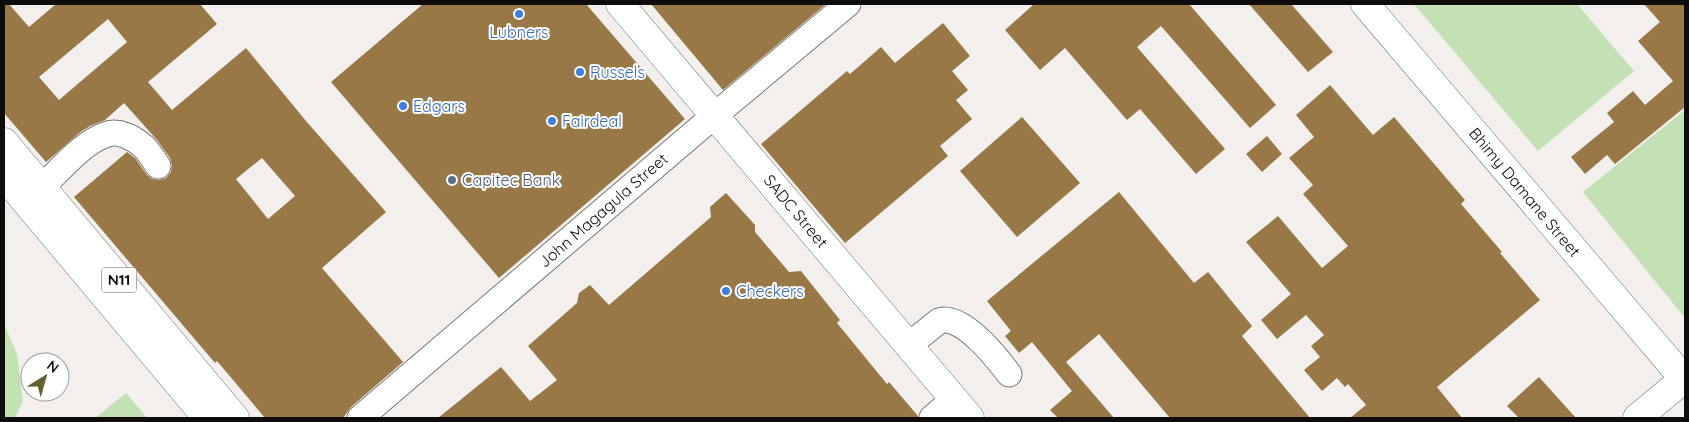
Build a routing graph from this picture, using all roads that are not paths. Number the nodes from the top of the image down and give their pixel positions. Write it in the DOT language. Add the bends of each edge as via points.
graph roads {
  1 [pos="620,4"];
  2 [pos="848,4"];
  3 [pos="1365,4"];
  4 [pos="715,114"];
  5 [pos="4,142"];
  6 [pos="158,166"];
  7 [pos="4,176"];
  8 [pos="42,187"];
  9 [pos="908,345"];
  10 [pos="1009,374"];
  11 [pos="1685,379"];
  12 [pos="962,409"];
  13 [pos="207,418"];
  14 [pos="235,418"];
  15 [pos="360,418"];
  16 [pos="932,418"];
  17 [pos="1637,418"];
  1 -- 4 [label="main road, SADC Street"];
  2 -- 4 [label="street, John Magagula Street"];
  3 -- 11 [label="main road, Bhimy Damane Street"];
  4 -- 9 [label="main road, SADC Street"];
  4 -- 15 [label="street, John Magagula Street"];
  5 -- 8 [label="main road, N11"];
  6 -- 8 [label="street" via="143,146 132,138 106,134 85,147"];
  7 -- 13 [label="main road, N11"];
  8 -- 14 [label="main road, N11"];
  9 -- 10 [label="street" via="939,321 951,320 978,338"];
  9 -- 12 [label="main road, SADC Street"];
  11 -- 17 [label="main road"];
  12 -- 16 [label="street"];
}
